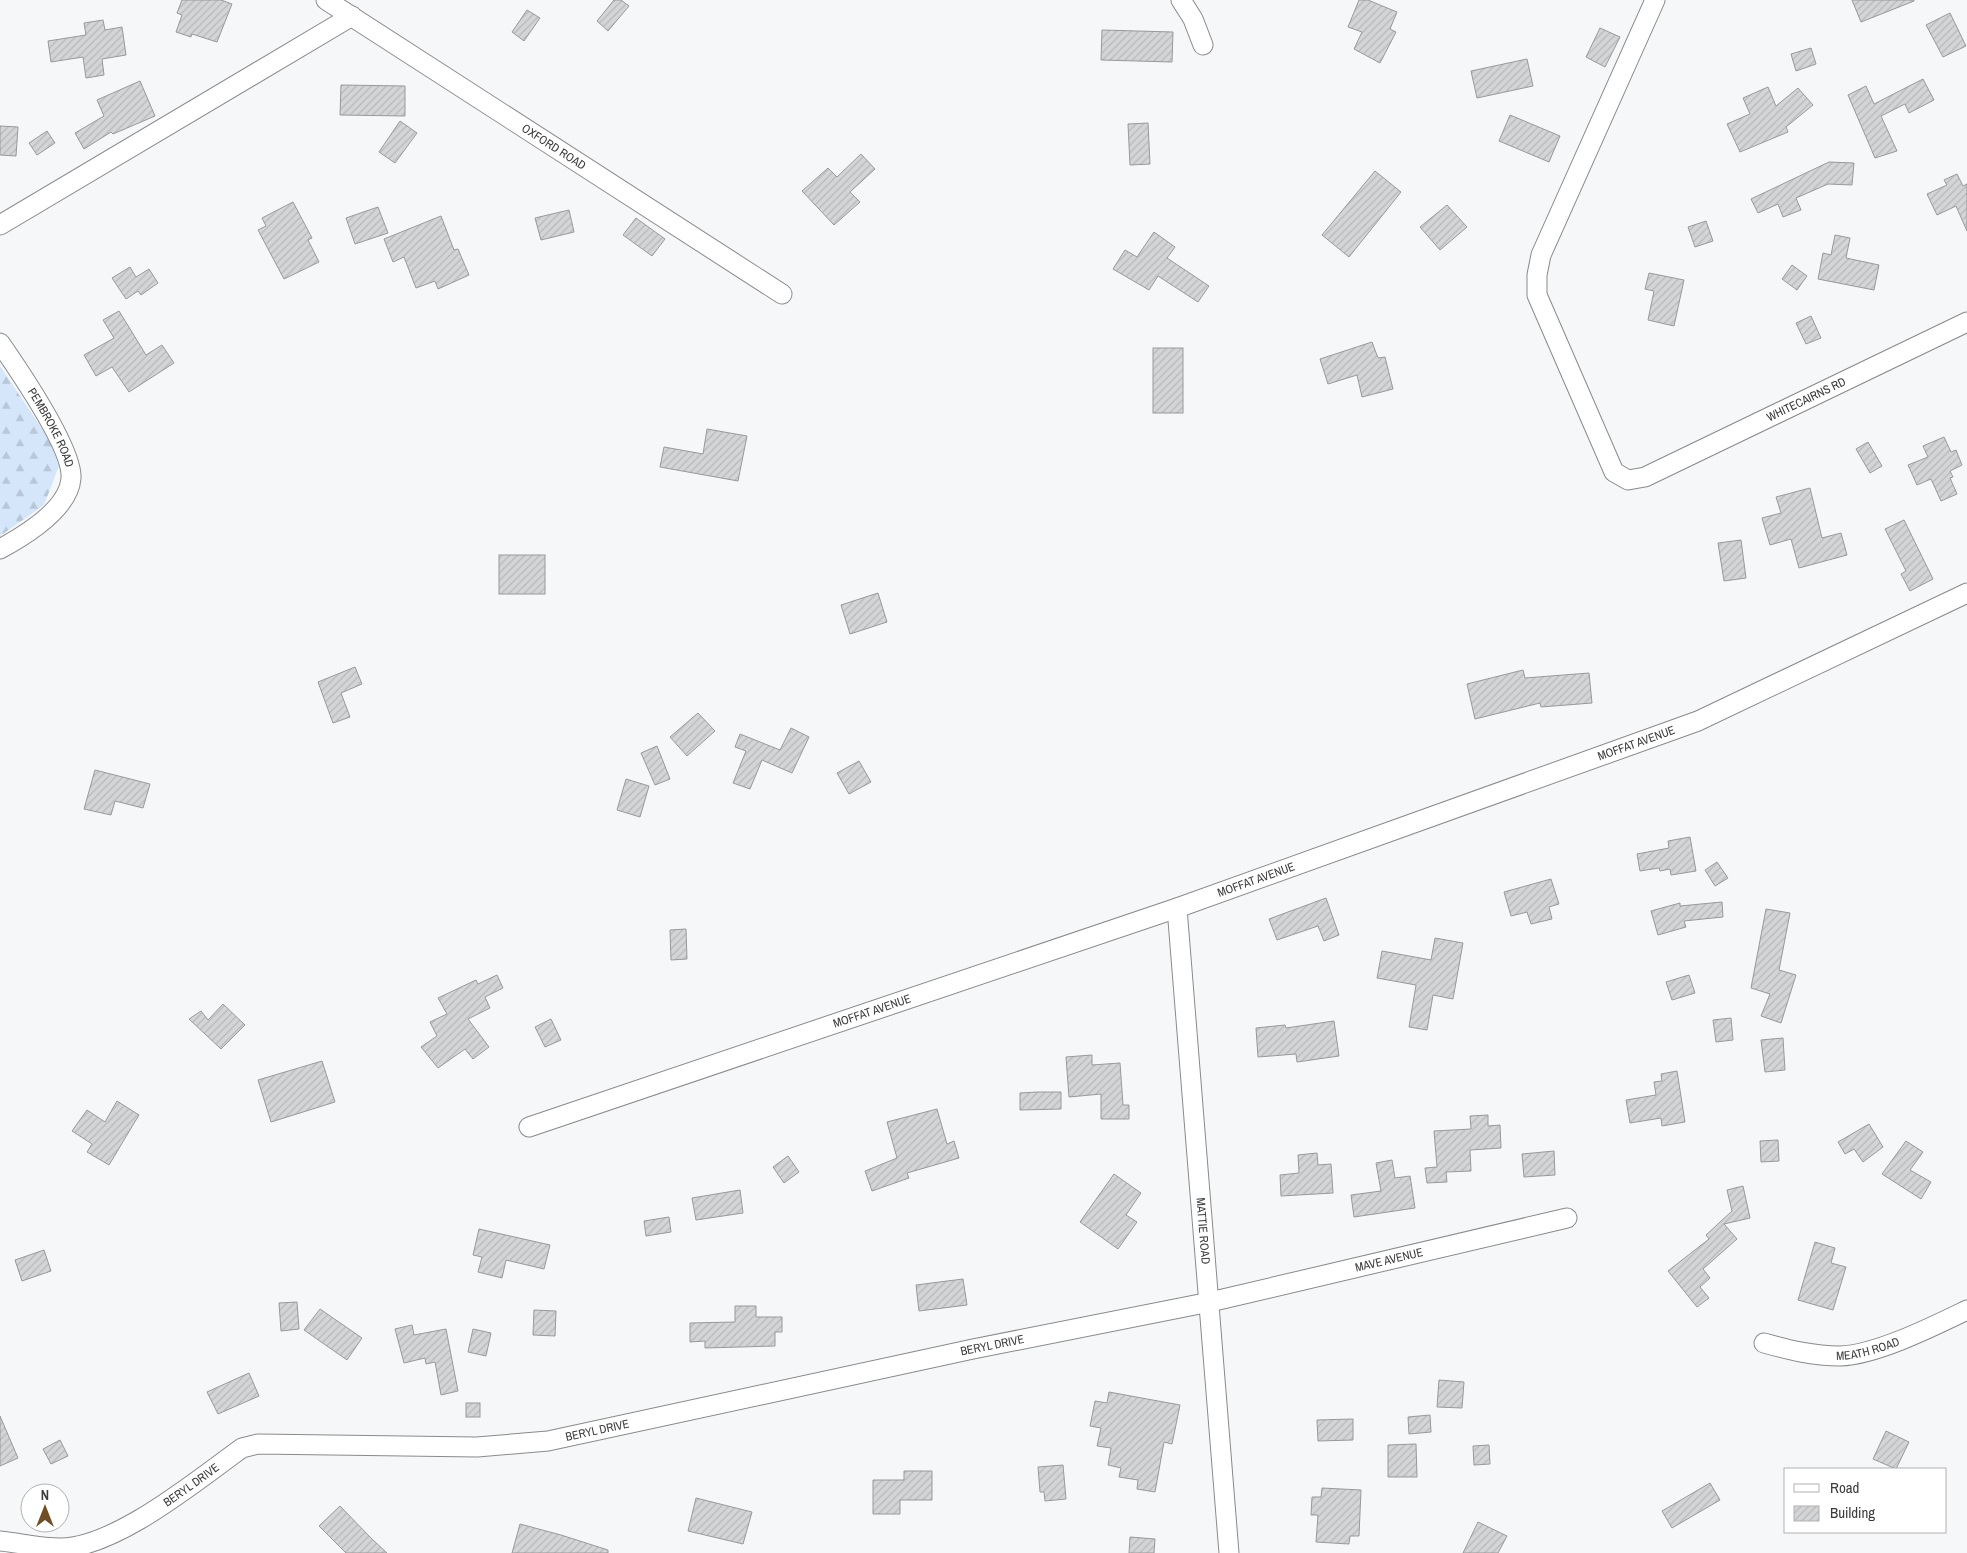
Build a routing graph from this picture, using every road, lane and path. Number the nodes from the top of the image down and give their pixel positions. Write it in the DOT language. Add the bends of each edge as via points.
graph roads {
  1 [pos="326,0"];
  2 [pos="1182,0"];
  3 [pos="1655,0"];
  4 [pos="352,16"];
  5 [pos="1203,45"];
  6 [pos="0,225"];
  7 [pos="782,294"];
  8 [pos="1967,322"];
  9 [pos="0,343"];
  10 [pos="0,549"];
  11 [pos="1967,593"];
  12 [pos="1177,908"];
  13 [pos="529,1127"];
  14 [pos="1567,1218"];
  15 [pos="1210,1302"];
  16 [pos="1967,1310"];
  17 [pos="1764,1343"];
  18 [pos="0,1541"];
  19 [pos="1229,1553"];
  1 -- 4 [label="street, OXFORD ROAD"];
  2 -- 5 [label="street"];
  3 -- 8 [label="street, WHITECAIRNS RD" via="1541,255 1537,275 1538,295 1614,472 1628,480 1645,477"];
  4 -- 6 [label="street"];
  4 -- 7 [label="street, OXFORD ROAD"];
  9 -- 10 [label="street, PEMBROKE ROAD" via="27,382 70,461 71,479 65,496 45,520"];
  11 -- 12 [label="street, MOFFAT AVENUE" via="1698,720"];
  12 -- 13 [label="street, MOFFAT AVENUE"];
  12 -- 15 [label="street, MATTIE ROAD"];
  14 -- 15 [label="street, MAVE AVENUE"];
  15 -- 18 [label="street, BERYL DRIVE" via="964,1351 548,1441 477,1447 258,1444 242,1448 158,1508 90,1542 61,1548"];
  15 -- 19 [label="street, MATTIE ROAD"];
  16 -- 17 [label="street, MEATH ROAD" via="1882,1346 1842,1356 1798,1353"];
}
